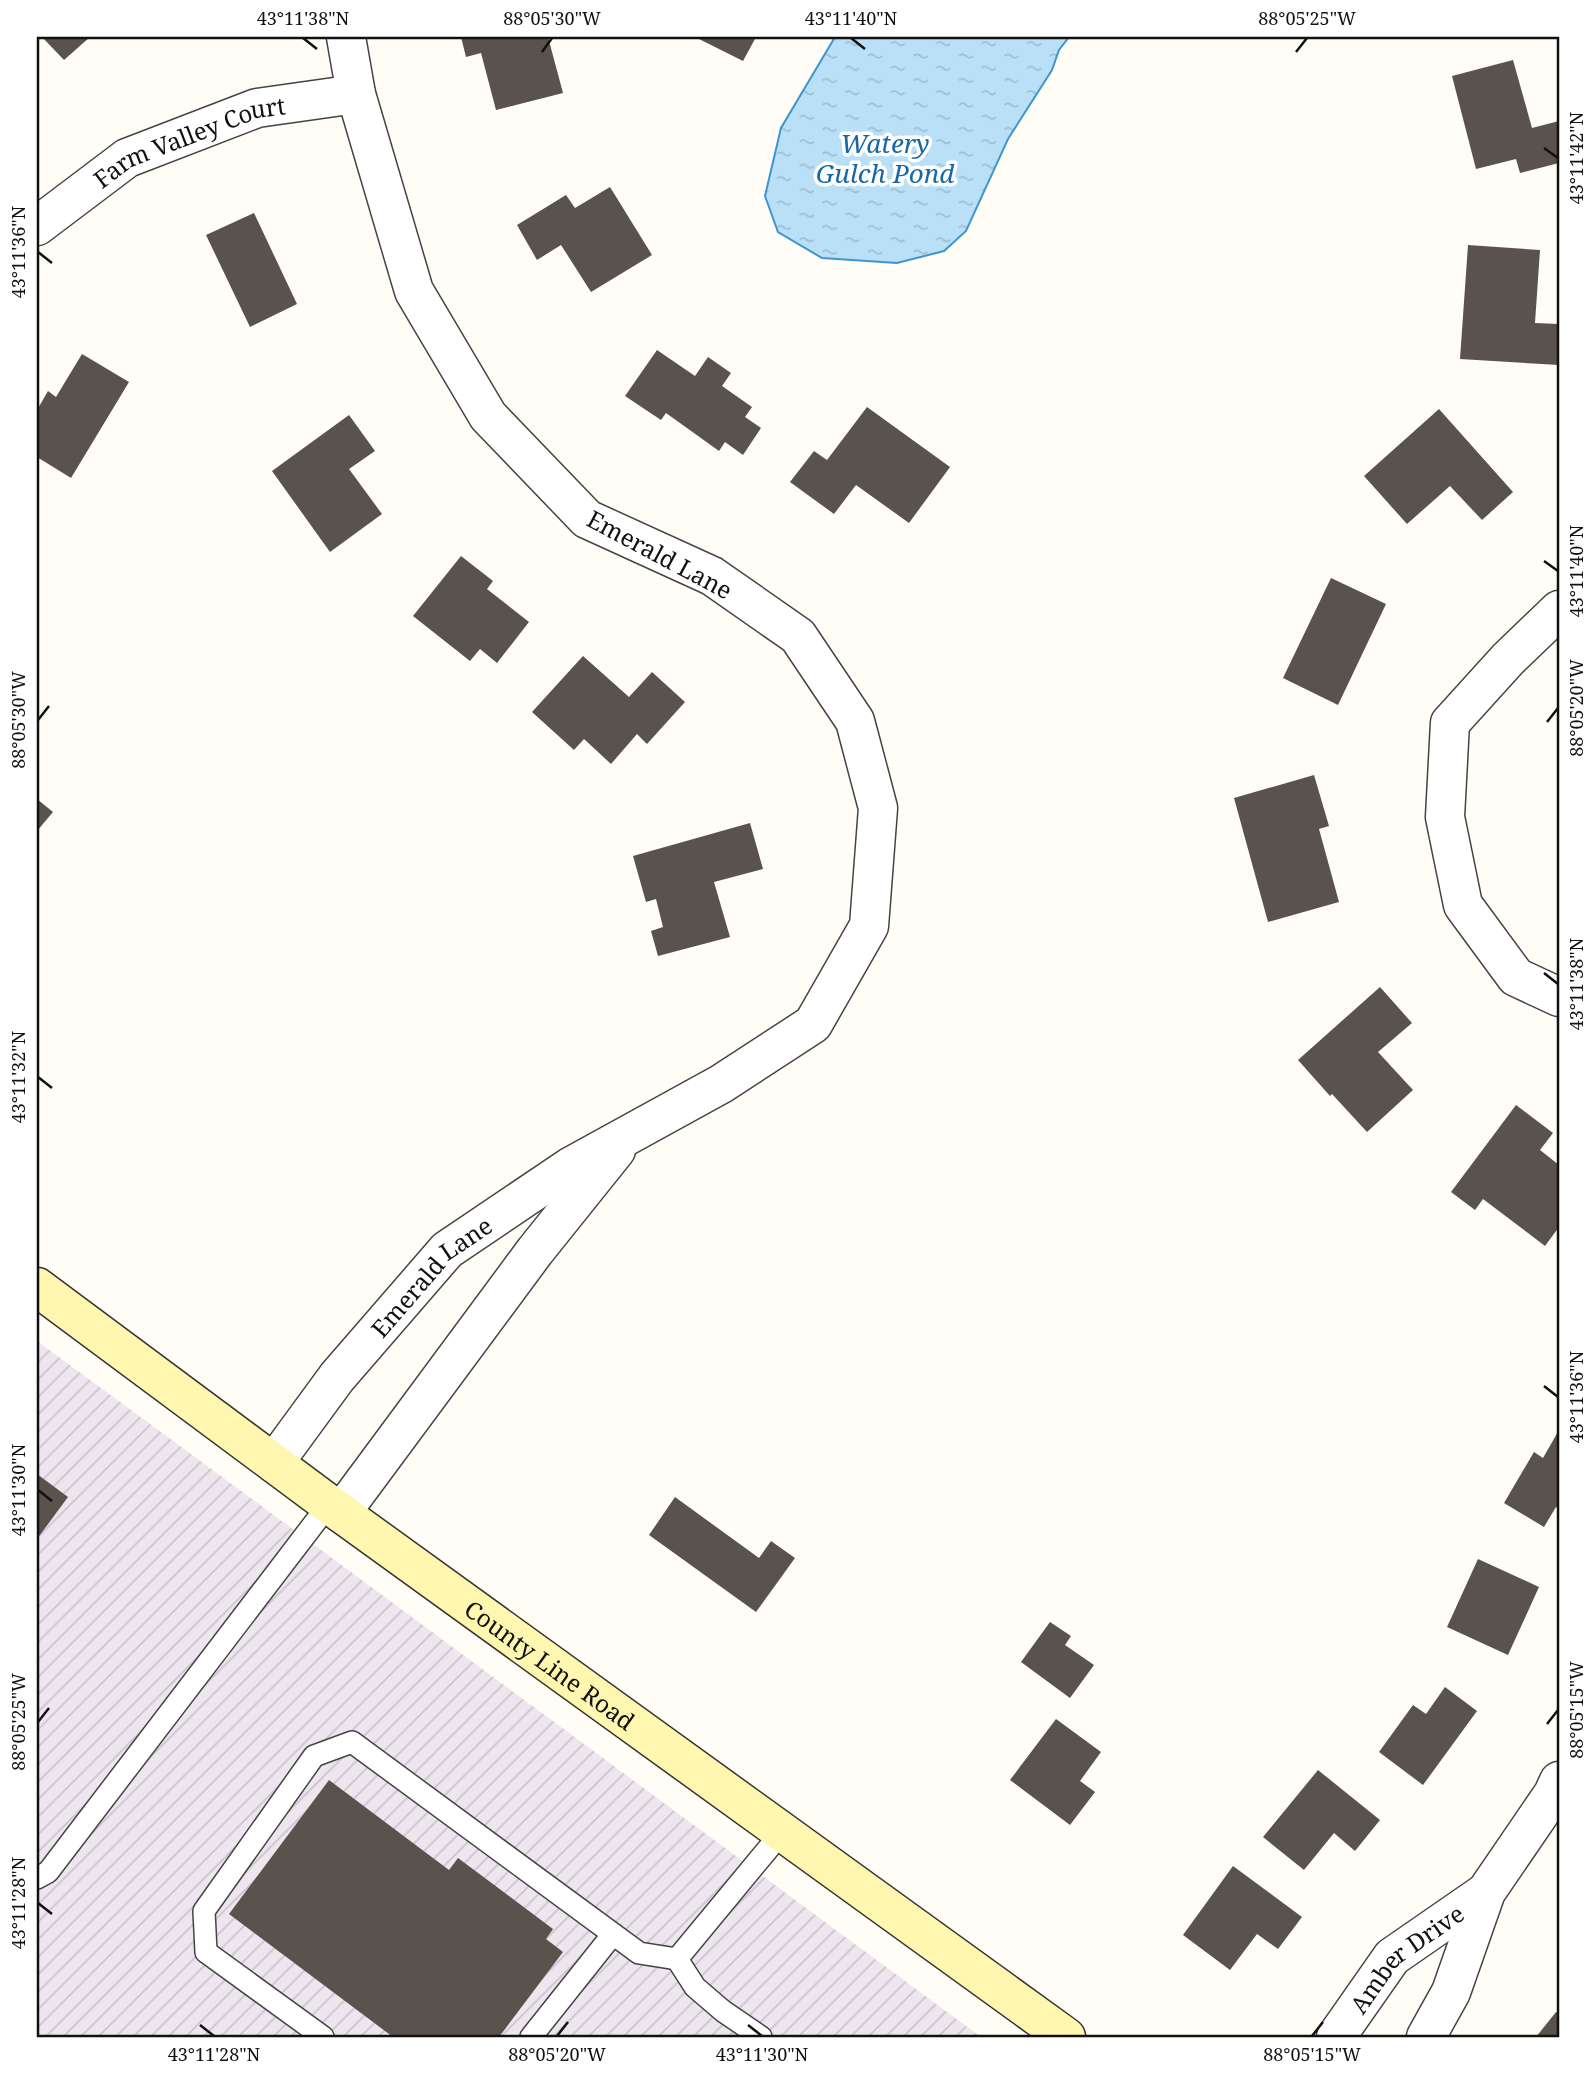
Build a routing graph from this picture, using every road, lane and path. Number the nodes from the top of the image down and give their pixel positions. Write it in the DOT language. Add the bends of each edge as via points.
graph roads {
  1 [pos="346,37"];
  2 [pos="356,94"];
  3 [pos="37,226"];
  4 [pos="1559,610"];
  5 [pos="1559,997"];
  6 [pos="629,1135"];
  7 [pos="37,1287"];
  8 [pos="274,1463"];
  9 [pos="335,1508"];
  10 [pos="1559,1781"];
  11 [pos="782,1832"];
  12 [pos="37,1878"];
  13 [pos="1486,1892"];
  14 [pos="613,1934"];
  15 [pos="677,1959"];
  16 [pos="323,2037"];
  17 [pos="531,2037"];
  18 [pos="761,2037"];
  19 [pos="1066,2037"];
  20 [pos="1336,2037"];
  21 [pos="1426,2037"];
  1 -- 2 [label="street, Emerald Lane"];
  2 -- 3 [label="street, Farm Valley Court" via="257,108 127,158"];
  2 -- 6 [label="street, Emerald Lane" via="414,291 488,416 587,519 712,576 798,636 855,721 878,808 869,926 813,1024 721,1084"];
  4 -- 5 [label="street" via="1450,723 1445,817 1463,905 1516,977"];
  6 -- 8 [label="street, Emerald Lane" via="570,1167 447,1250 337,1377"];
  6 -- 9 [label="street, Emerald Lane"];
  7 -- 8 [label="main road, County Line Road"];
  8 -- 9 [label="main road, County Line Road"];
  9 -- 11 [label="main road, County Line Road"];
  9 -- 12 [label="lane" via="48,1872"];
  10 -- 13 [label="street, Amber Drive"];
  11 -- 15 [label="lane"];
  11 -- 19 [label="main road, County Line Road"];
  13 -- 20 [label="street, Amber Drive" via="1392,1957"];
  13 -- 21 [label="street, Amber Drive" via="1451,1992"];
  14 -- 15 [label="lane" via="639,1953"];
  14 -- 16 [label="lane" via="352,1742 314,1756 204,1911 206,1952"];
  14 -- 17 [label="lane"];
  15 -- 18 [label="lane" via="695,1987"];
}
